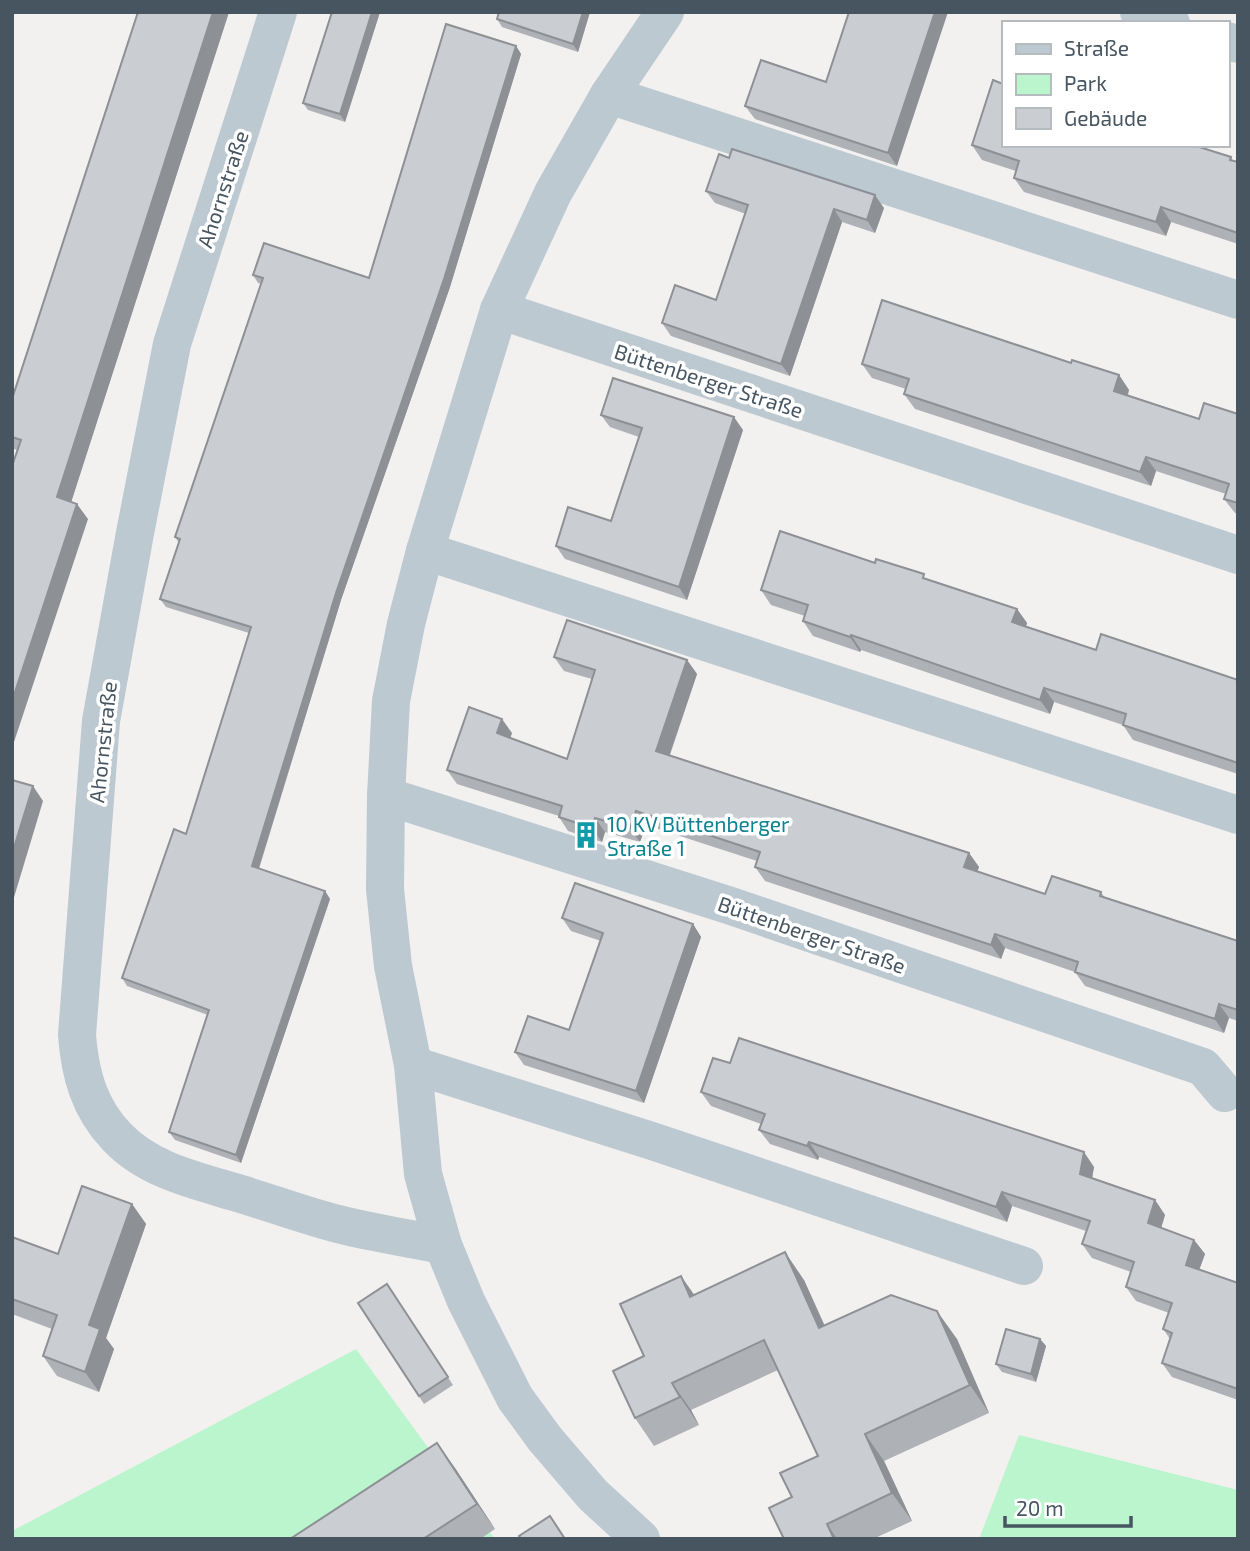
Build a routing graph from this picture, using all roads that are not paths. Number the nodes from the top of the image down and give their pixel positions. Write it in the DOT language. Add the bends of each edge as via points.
graph roads {
  1 [pos="278,12"];
  2 [pos="665,12"];
  3 [pos="1139,12"];
  4 [pos="1165,21"];
  5 [pos="609,95"];
  6 [pos="1238,300"];
  7 [pos="499,310"];
  8 [pos="425,551"];
  9 [pos="1238,555"];
  10 [pos="386,796"];
  11 [pos="1238,815"];
  12 [pos="413,1065"];
  13 [pos="1225,1093"];
  14 [pos="443,1245"];
  15 [pos="1024,1265"];
  16 [pos="641,1539"];
  1 -- 14 [label="street, Ahornstraße" via="172,344 135,533 101,721 77,1035 79,1060 92,1104 104,1123 131,1150 153,1163 339,1224"];
  2 -- 5 [label="street"];
  3 -- 4 [label="street"];
  5 -- 6 [label="street"];
  5 -- 7 [label="street" via="554,193"];
  7 -- 8 [label="street"];
  7 -- 9 [label="street, Büttenberger Straße"];
  8 -- 10 [label="street" via="391,701"];
  8 -- 11 [label="street"];
  10 -- 12 [label="street" via="385,889 393,966"];
  10 -- 13 [label="street, Büttenberger Straße" via="731,906 1203,1067"];
  12 -- 14 [label="street" via="423,1174"];
  12 -- 15 [label="street"];
  14 -- 16 [label="street" via="516,1398 593,1495"];
}
